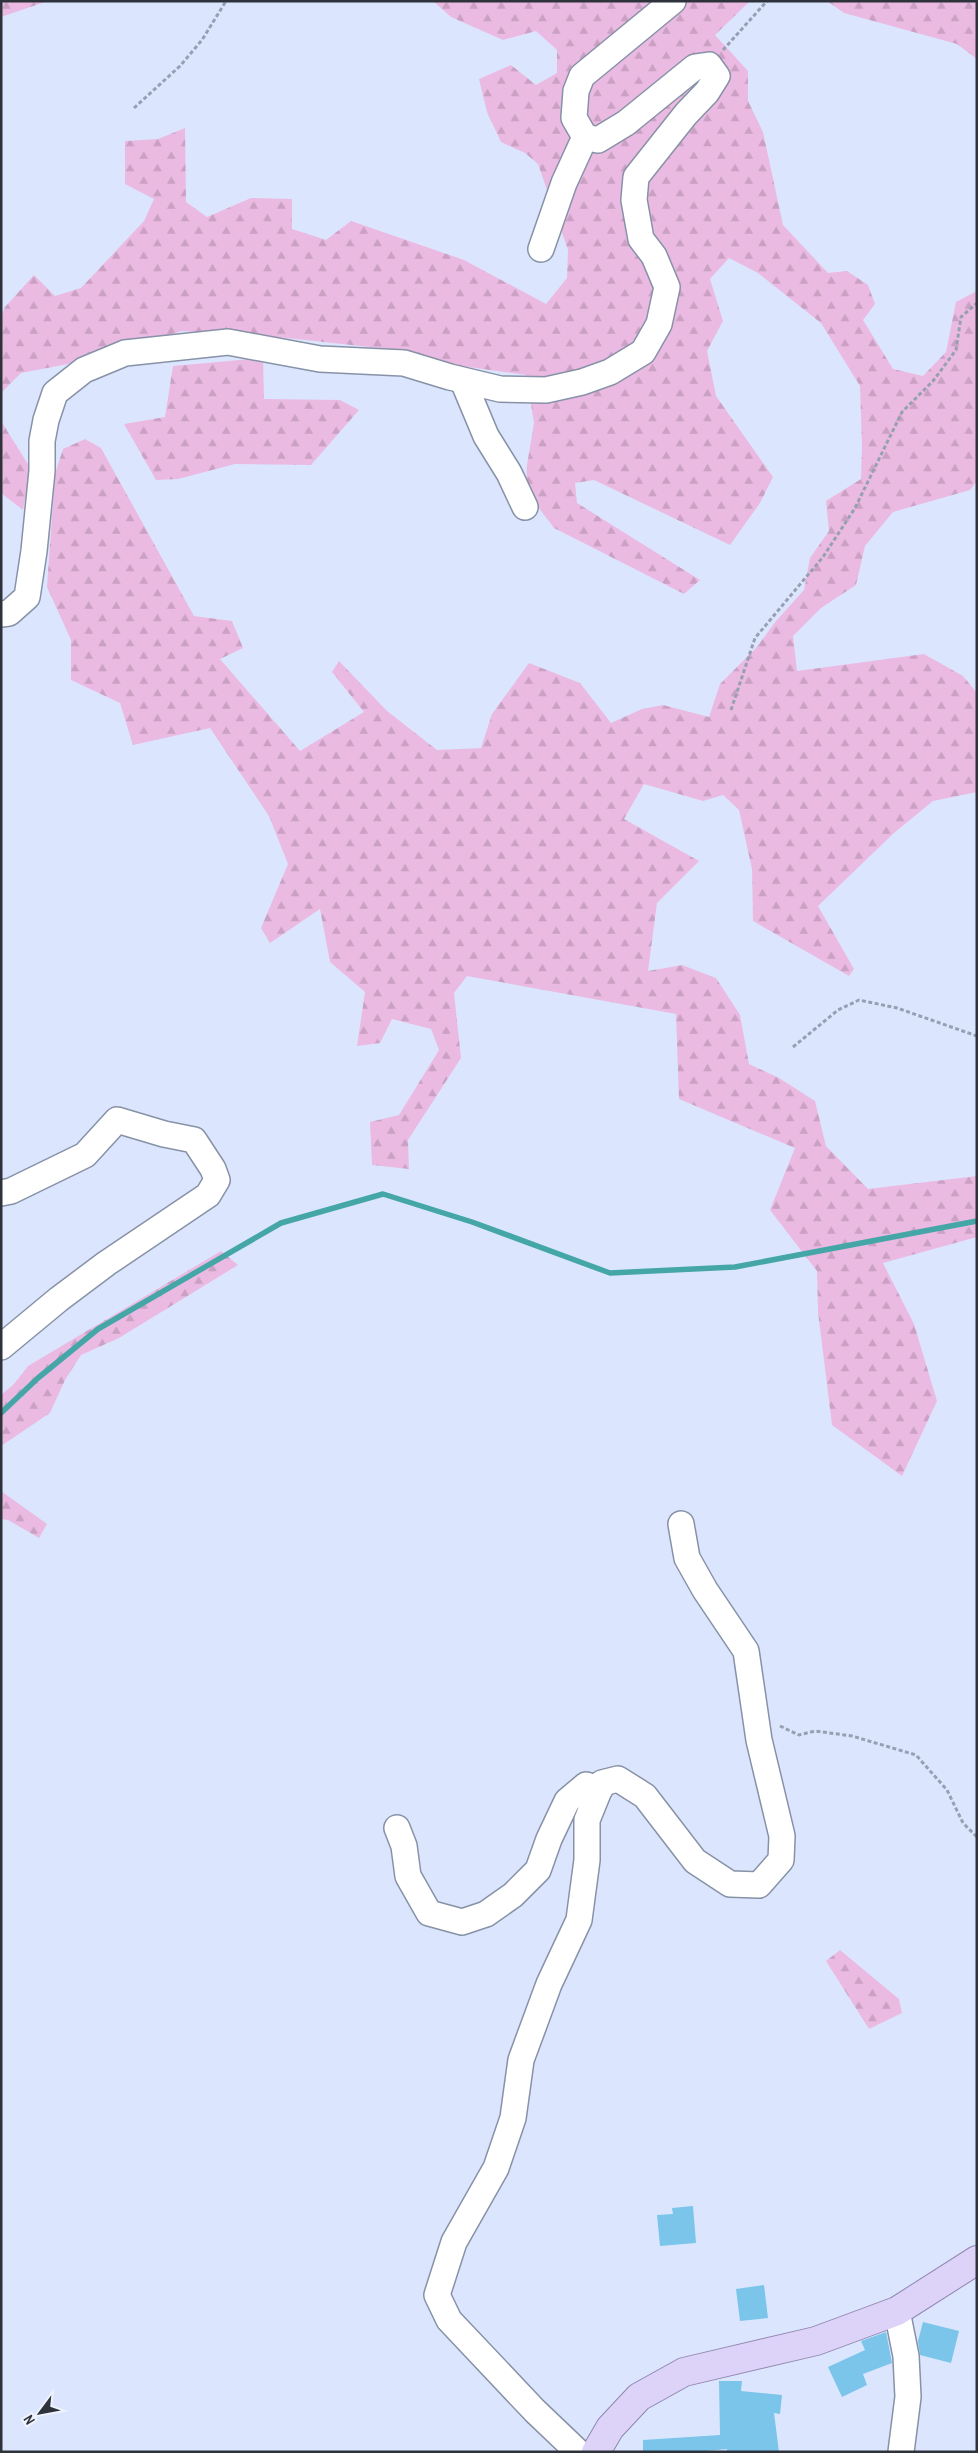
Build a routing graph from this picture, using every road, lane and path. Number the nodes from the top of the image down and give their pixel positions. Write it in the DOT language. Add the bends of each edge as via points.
graph roads {
  1 [pos="226,1"];
  2 [pos="673,1"];
  3 [pos="766,1"];
  4 [pos="709,65"];
  5 [pos="134,108"];
  6 [pos="585,137"];
  7 [pos="541,249"];
  8 [pos="977,303"];
  9 [pos="463,381"];
  10 [pos="525,507"];
  11 [pos="1,614"];
  12 [pos="731,710"];
  13 [pos="977,1036"];
  14 [pos="793,1047"];
  15 [pos="1,1193"];
  16 [pos="1,1346"];
  17 [pos="681,1524"];
  18 [pos="776,1720"];
  19 [pos="600,1789"];
  20 [pos="397,1828"];
  21 [pos="977,1837"];
  22 [pos="977,2260"];
  23 [pos="897,2312"];
  24 [pos="578,2452"];
  25 [pos="596,2452"];
  26 [pos="901,2452"];
  1 -- 5 [label="path" via="202,40 180,66"];
  2 -- 6 [label="street" via="582,76 576,91 574,118"];
  3 -- 4 [label="path"];
  4 -- 6 [label="street" via="695,67 626,123 598,140"];
  4 -- 9 [label="street" via="716,76 707,92 636,177 634,200 641,239 654,256 667,286 659,324 643,352 610,372 546,390 500,389"];
  6 -- 7 [label="street" via="564,183"];
  8 -- 12 [label="path" via="961,316 956,350 902,412 855,508 823,557 754,638"];
  9 -- 10 [label="street" via="486,436"];
  9 -- 11 [label="street" via="404,363 320,359 228,342 125,354 84,370 55,393 42,441 42,471 27,597 9,613"];
  13 -- 14 [label="path" via="897,1008 859,1000 838,1010"];
  15 -- 16 [label="street" via="84,1155 116,1120 194,1140 217,1180 208,1195 100,1268"];
  17 -- 19 [label="street" via="687,1558 746,1651 759,1740 782,1836 781,1860 759,1885 730,1884 695,1861 645,1796 618,1779 602,1783"];
  18 -- 21 [label="path" via="781,1728 800,1735 815,1731 852,1736 916,1755 947,1790 963,1823"];
  19 -- 20 [label="street" via="586,1785 568,1800 538,1870 513,1895 486,1914 462,1922 429,1913 408,1876 404,1846"];
  19 -- 24 [label="street" via="587,1820 587,1860 579,1920 549,1984 521,2060 513,2118 496,2168 454,2242 437,2295 449,2320"];
  22 -- 23 [label="main road"];
  23 -- 25 [label="main road" via="816,2341 684,2372 639,2397 610,2428"];
  23 -- 26 [label="street" via="906,2356 908,2398"];
}
